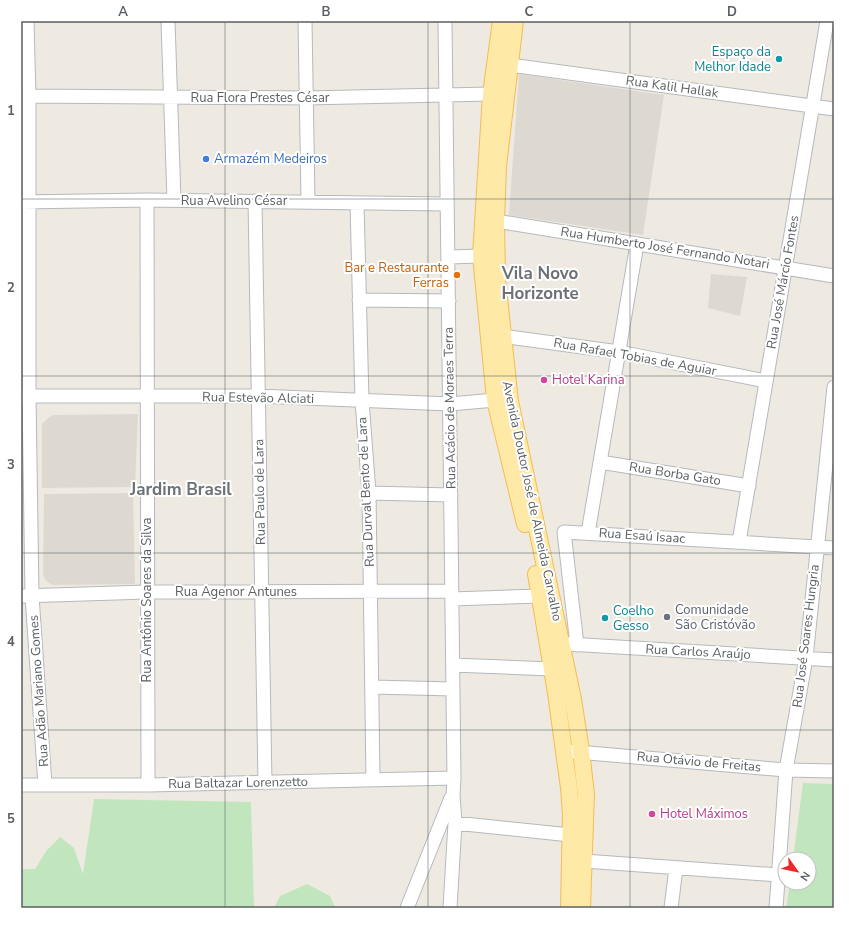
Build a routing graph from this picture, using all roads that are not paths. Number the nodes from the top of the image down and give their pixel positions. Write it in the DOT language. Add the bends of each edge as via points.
graph roads {
  1 [pos="27,21"];
  2 [pos="168,21"];
  3 [pos="305,21"];
  4 [pos="445,21"];
  5 [pos="501,21"];
  6 [pos="515,21"];
  7 [pos="827,21"];
  8 [pos="24,49"];
  9 [pos="510,65"];
  10 [pos="491,94"];
  11 [pos="29,96"];
  12 [pos="446,96"];
  13 [pos="170,98"];
  14 [pos="306,98"];
  15 [pos="812,106"];
  16 [pos="834,109"];
  17 [pos="147,200"];
  18 [pos="174,200"];
  19 [pos="255,201"];
  20 [pos="308,201"];
  21 [pos="25,203"];
  22 [pos="357,203"];
  23 [pos="447,204"];
  24 [pos="496,221"];
  25 [pos="637,244"];
  26 [pos="481,256"];
  27 [pos="448,257"];
  28 [pos="785,268"];
  29 [pos="834,276"];
  30 [pos="359,300"];
  31 [pos="449,301"];
  32 [pos="502,336"];
  33 [pos="619,352"];
  34 [pos="766,381"];
  35 [pos="834,387"];
  36 [pos="25,396"];
  37 [pos="147,396"];
  38 [pos="258,396"];
  39 [pos="494,400"];
  40 [pos="362,401"];
  41 [pos="450,404"];
  42 [pos="600,462"];
  43 [pos="749,486"];
  44 [pos="369,493"];
  45 [pos="451,495"];
  46 [pos="588,533"];
  47 [pos="739,542"];
  48 [pos="817,547"];
  49 [pos="834,548"];
  50 [pos="147,592"];
  51 [pos="262,592"];
  52 [pos="370,592"];
  53 [pos="452,595"];
  54 [pos="26,596"];
  55 [pos="540,596"];
  56 [pos="569,645"];
  57 [pos="806,658"];
  58 [pos="834,660"];
  59 [pos="453,665"];
  60 [pos="552,669"];
  61 [pos="372,687"];
  62 [pos="453,688"];
  63 [pos="573,751"];
  64 [pos="786,770"];
  65 [pos="834,771"];
  66 [pos="454,778"];
  67 [pos="373,780"];
  68 [pos="265,783"];
  69 [pos="21,785"];
  70 [pos="45,785"];
  71 [pos="148,785"];
  72 [pos="453,795"];
  73 [pos="455,823"];
  74 [pos="570,835"];
  75 [pos="780,851"];
  76 [pos="584,861"];
  77 [pos="676,868"];
  78 [pos="777,875"];
  79 [pos="777,891"];
  80 [pos="407,908"];
  81 [pos="450,908"];
  82 [pos="569,908"];
  83 [pos="582,908"];
  84 [pos="671,908"];
  85 [pos="776,908"];
  1 -- 8 [label="street, Rua Adão Mariano Gomes"];
  2 -- 13 [label="street"];
  3 -- 14 [label="street"];
  4 -- 12 [label="street, Rua Acácio de Moraes Terra"];
  5 -- 10 [label="main road, Avenida Doutor José de Almeida Carvalho"];
  6 -- 9 [label="main road, Avenida Doutor José de Almeida Carvalho"];
  7 -- 15 [label="street, Rua José Márcio Fontes"];
  8 -- 11 [label="street, Rua Adão Mariano Gomes"];
  9 -- 15 [label="street, Rua Kalil Hallak"];
  9 -- 24 [label="main road, Avenida Doutor José de Almeida Carvalho" via="498,166"];
  10 -- 12 [label="street, Rua Flora Prestes César"];
  10 -- 26 [label="main road, Avenida Doutor José de Almeida Carvalho"];
  11 -- 13 [label="street, Rua Flora Prestes César"];
  11 -- 21 [label="street, Rua Adão Mariano Gomes"];
  12 -- 14 [label="street, Rua Flora Prestes César"];
  12 -- 23 [label="street, Rua Acácio de Moraes Terra"];
  13 -- 14 [label="street, Rua Flora Prestes César"];
  13 -- 18 [label="street"];
  14 -- 20 [label="street"];
  15 -- 16 [label="street, Rua Kalil Hallak"];
  15 -- 28 [label="street, Rua José Márcio Fontes"];
  17 -- 18 [label="street, Rua Avelino César"];
  17 -- 21 [label="street, Rua Avelino César"];
  17 -- 37 [label="street, Rua Antônio Soares da Silva"];
  18 -- 19 [label="street, Rua Avelino César"];
  19 -- 20 [label="street, Rua Avelino César"];
  19 -- 38 [label="street, Rua Paulo de Lara"];
  20 -- 22 [label="street, Rua Avelino César"];
  21 -- 36 [label="street, Rua Adão Mariano Gomes"];
  22 -- 23 [label="street, Rua Avelino César"];
  22 -- 30 [label="street, Rua Durval Bento de Lara"];
  23 -- 27 [label="street, Rua Acácio de Moraes Terra"];
  24 -- 25 [label="street, Rua Humberto José Fernando Notari"];
  24 -- 32 [label="main road, Avenida Doutor José de Almeida Carvalho" via="497,279"];
  25 -- 28 [label="street, Rua Humberto José Fernando Notari"];
  25 -- 33 [label="street"];
  26 -- 27 [label="street"];
  26 -- 39 [label="main road, Avenida Doutor José de Almeida Carvalho"];
  27 -- 31 [label="street, Rua Acácio de Moraes Terra"];
  28 -- 29 [label="street, Rua Humberto José Fernando Notari"];
  28 -- 34 [label="street, Rua José Márcio Fontes"];
  30 -- 31 [label="street"];
  30 -- 40 [label="street, Rua Durval Bento de Lara"];
  31 -- 41 [label="street, Rua Acácio de Moraes Terra"];
  32 -- 33 [label="street, Rua Rafael Tobias de Aguiar"];
  32 -- 56 [label="main road, Avenida Doutor José de Almeida Carvalho" via="510,401"];
  33 -- 34 [label="street, Rua Rafael Tobias de Aguiar"];
  33 -- 42 [label="street"];
  34 -- 43 [label="street, Rua José Márcio Fontes"];
  35 -- 48 [label="street, Rua José Soares Hungria"];
  36 -- 37 [label="street, Rua Estevão Alciati"];
  36 -- 54 [label="street, Rua Adão Mariano Gomes"];
  37 -- 38 [label="street, Rua Estevão Alciati"];
  37 -- 50 [label="street, Rua Antônio Soares da Silva"];
  38 -- 40 [label="street, Rua Estevão Alciati"];
  38 -- 51 [label="street, Rua Paulo de Lara"];
  39 -- 41 [label="street, Rua Estevão Alciati"];
  39 -- 55 [label="main road, Avenida Doutor José de Almeida Carvalho"];
  40 -- 41 [label="street, Rua Estevão Alciati"];
  40 -- 44 [label="street, Rua Durval Bento de Lara"];
  41 -- 45 [label="street, Rua Acácio de Moraes Terra"];
  42 -- 43 [label="street, Rua Borba Gato"];
  42 -- 46 [label="street"];
  43 -- 47 [label="street, Rua José Márcio Fontes"];
  44 -- 45 [label="street"];
  44 -- 52 [label="street, Rua Durval Bento de Lara"];
  45 -- 53 [label="street, Rua Acácio de Moraes Terra"];
  46 -- 47 [label="street, Rua Esaú Isaac"];
  46 -- 56 [label="street, Rua Esaú Isaac" via="564,532"];
  47 -- 48 [label="street, Rua Esaú Isaac"];
  48 -- 49 [label="street, Rua Esaú Isaac"];
  48 -- 57 [label="street, Rua José Soares Hungria"];
  50 -- 51 [label="street, Rua Agenor Antunes"];
  50 -- 54 [label="street, Rua Agenor Antunes"];
  50 -- 71 [label="street, Rua Antônio Soares da Silva"];
  51 -- 52 [label="street, Rua Agenor Antunes"];
  51 -- 68 [label="street, Rua Paulo de Lara"];
  52 -- 53 [label="street, Rua Agenor Antunes"];
  52 -- 61 [label="street, Rua Durval Bento de Lara"];
  53 -- 55 [label="street, Rua Agenor Antunes"];
  53 -- 59 [label="street, Rua Acácio de Moraes Terra"];
  54 -- 70 [label="street, Rua Adão Mariano Gomes"];
  55 -- 60 [label="main road, Avenida Doutor José de Almeida Carvalho"];
  56 -- 57 [label="street, Rua Carlos Araújo"];
  56 -- 63 [label="main road, Avenida Doutor José de Almeida Carvalho"];
  57 -- 58 [label="street, Rua Carlos Araújo"];
  57 -- 64 [label="street, Rua José Soares Hungria"];
  59 -- 60 [label="street"];
  59 -- 62 [label="street, Rua Acácio de Moraes Terra"];
  60 -- 63 [label="main road, Avenida Doutor José de Almeida Carvalho"];
  61 -- 62 [label="street"];
  61 -- 67 [label="street, Rua Durval Bento de Lara"];
  62 -- 66 [label="street, Rua Acácio de Moraes Terra"];
  63 -- 64 [label="street, Rua Otávio de Freitas"];
  63 -- 74 [label="main road, Avenida Doutor José de Almeida Carvalho"];
  63 -- 76 [label="main road, Avenida Doutor José de Almeida Carvalho" via="586,794"];
  64 -- 65 [label="street, Rua Otávio de Freitas"];
  64 -- 75 [label="street, Rua José Soares Hungria"];
  66 -- 67 [label="street, Rua Baltazar Lorenzetto"];
  66 -- 72 [label="street, Rua Acácio de Moraes Terra"];
  67 -- 68 [label="street, Rua Baltazar Lorenzetto"];
  68 -- 71 [label="street, Rua Baltazar Lorenzetto"];
  69 -- 70 [label="street, Rua Baltazar Lorenzetto"];
  70 -- 71 [label="street, Rua Baltazar Lorenzetto"];
  72 -- 73 [label="street, Rua Acácio de Moraes Terra"];
  72 -- 80 [label="street, Rua Acácio de Moraes Terra"];
  73 -- 74 [label="street"];
  73 -- 81 [label="street, Rua Acácio de Moraes Terra"];
  74 -- 82 [label="main road, Avenida Doutor José de Almeida Carvalho"];
  76 -- 77 [label="street"];
  76 -- 83 [label="main road, Avenida Doutor José de Almeida Carvalho"];
  77 -- 78 [label="street"];
  77 -- 84 [label="street"];
  79 -- 85 [label="street, Rua José Soares Hungria"];
}
